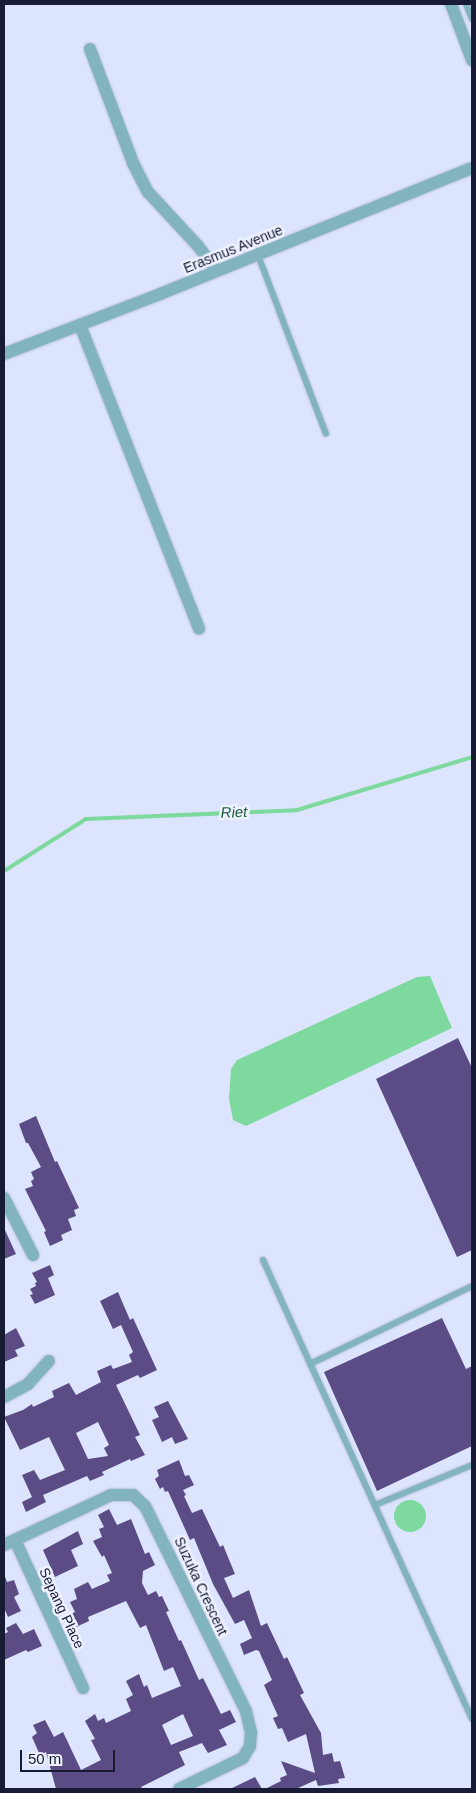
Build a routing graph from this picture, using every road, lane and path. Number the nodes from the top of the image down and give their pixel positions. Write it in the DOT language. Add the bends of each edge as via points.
graph roads {
  1 [pos="452,4"];
  2 [pos="466,4"];
  3 [pos="472,19"];
  4 [pos="90,49"];
  5 [pos="472,60"];
  6 [pos="472,168"];
  7 [pos="258,255"];
  8 [pos="217,272"];
  9 [pos="80,325"];
  10 [pos="4,354"];
  11 [pos="326,434"];
  12 [pos="198,629"];
  13 [pos="4,1198"];
  14 [pos="33,1255"];
  15 [pos="263,1260"];
  16 [pos="472,1286"];
  17 [pos="49,1361"];
  18 [pos="310,1364"];
  19 [pos="4,1397"];
  20 [pos="472,1465"];
  21 [pos="375,1505"];
  22 [pos="9,1543"];
  23 [pos="83,1688"];
  24 [pos="472,1718"];
  25 [pos="179,1789"];
  1 -- 5 [label="street"];
  2 -- 3 [label="lane"];
  4 -- 8 [label="street" via="133,162 148,192 198,246"];
  6 -- 7 [label="street, Erasmus Avenue"];
  7 -- 8 [label="street, Erasmus Avenue"];
  7 -- 11 [label="lane"];
  8 -- 9 [label="street, Erasmus Avenue"];
  9 -- 10 [label="street, Erasmus Avenue"];
  9 -- 12 [label="street"];
  13 -- 14 [label="street"];
  15 -- 18 [label="lane"];
  16 -- 18 [label="lane"];
  17 -- 19 [label="street" via="28,1384"];
  18 -- 21 [label="lane"];
  20 -- 21 [label="lane"];
  21 -- 24 [label="lane"];
  22 -- 23 [label="street, Sepang Place"];
  22 -- 25 [label="street, Suzuka Crescent" via="111,1495 133,1495 145,1506 246,1711 251,1732 248,1752 243,1758"];
}
